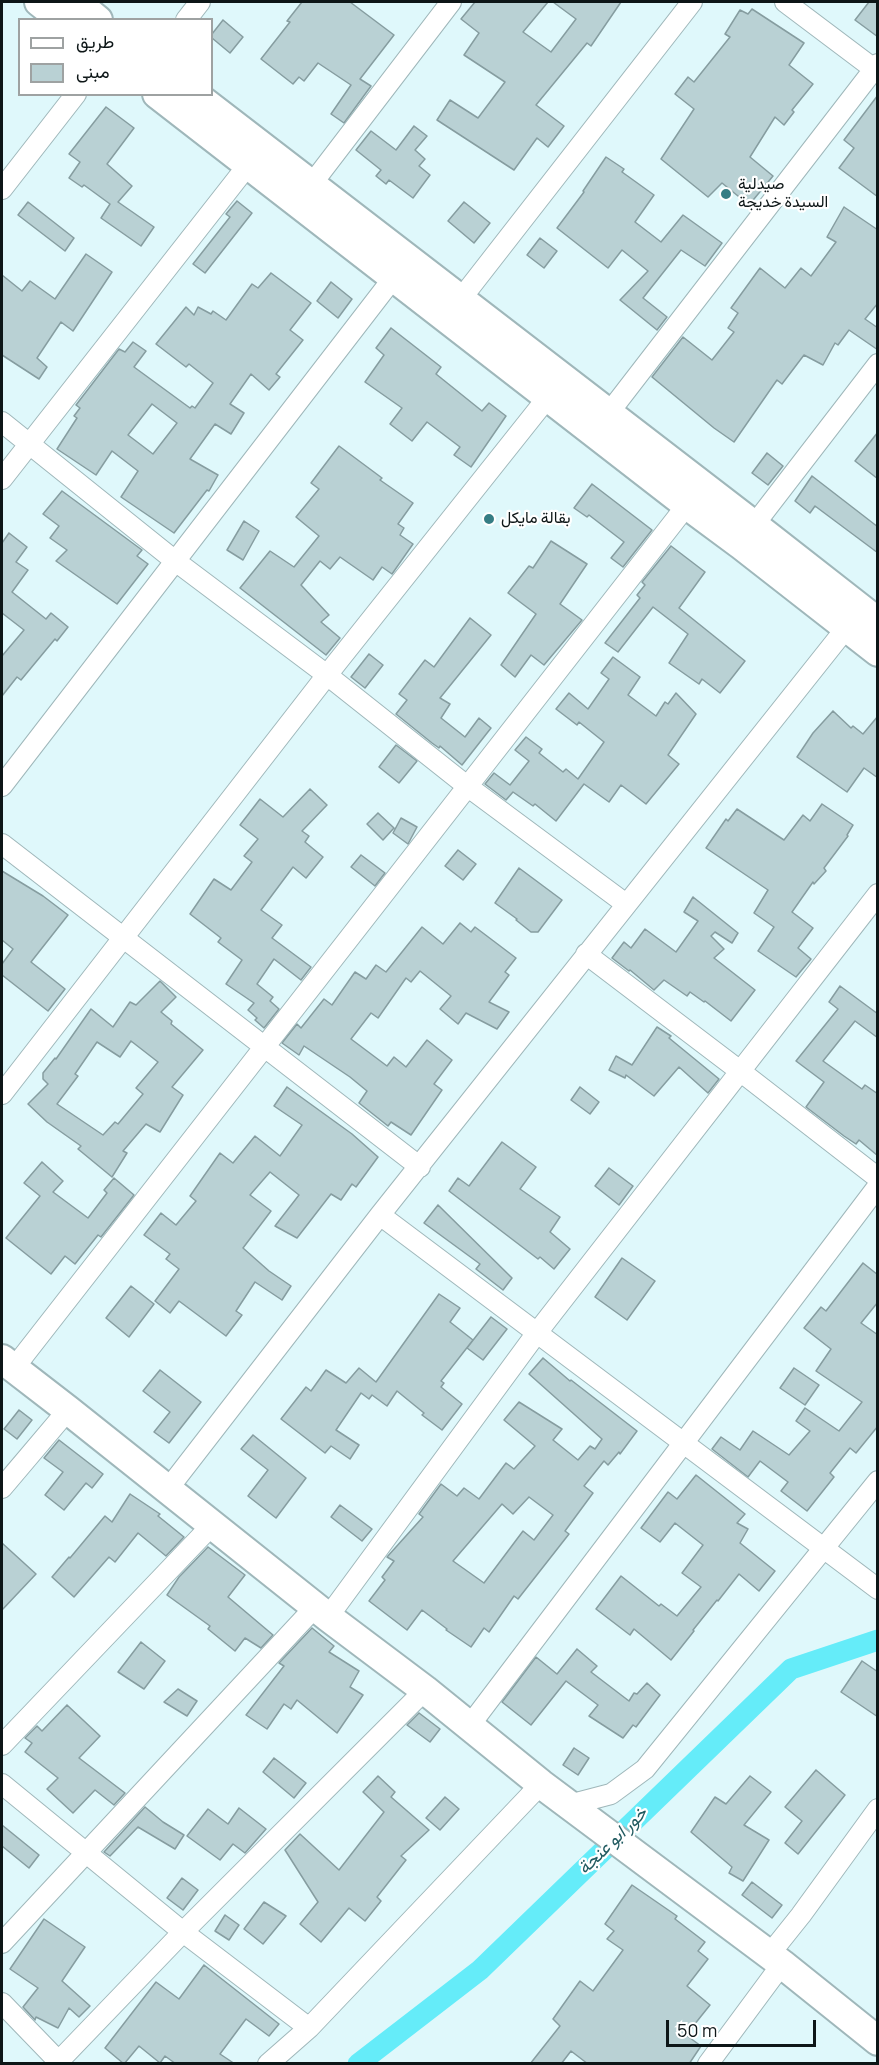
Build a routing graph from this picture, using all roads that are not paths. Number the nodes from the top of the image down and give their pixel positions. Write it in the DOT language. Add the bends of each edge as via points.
graph roads {
  1 [pos="39,2"];
  2 [pos="76,2"];
  3 [pos="200,2"];
  4 [pos="451,2"];
  5 [pos="692,2"];
  6 [pos="785,2"];
  7 [pos="59,18"];
  8 [pos="96,18"];
  9 [pos="188,18"];
  10 [pos="876,69"];
  11 [pos="74,96"];
  12 [pos="160,96"];
  13 [pos="197,96"];
  14 [pos="248,165"];
  15 [pos="311,185"];
  16 [pos="2,189"];
  17 [pos="394,277"];
  18 [pos="460,300"];
  19 [pos="878,364"];
  20 [pos="548,397"];
  21 [pos="608,414"];
  22 [pos="2,422"];
  23 [pos="29,444"];
  24 [pos="2,479"];
  25 [pos="687,506"];
  26 [pos="754,525"];
  27 [pos="174,560"];
  28 [pos="878,622"];
  29 [pos="847,627"];
  30 [pos="878,652"];
  31 [pos="327,675"];
  32 [pos="2,786"];
  33 [pos="467,786"];
  34 [pos="2,844"];
  35 [pos="878,894"];
  36 [pos="626,904"];
  37 [pos="122,938"];
  38 [pos="586,954"];
  39 [pos="264,1046"];
  40 [pos="741,1071"];
  41 [pos="2,1094"];
  42 [pos="420,1167"];
  43 [pos="878,1178"];
  44 [pos="878,1186"];
  45 [pos="380,1215"];
  46 [pos="536,1334"];
  47 [pos="8,1364"];
  48 [pos="68,1410"];
  49 [pos="682,1443"];
  50 [pos="878,1481"];
  51 [pos="2,1488"];
  52 [pos="168,1489"];
  53 [pos="213,1524"];
  54 [pos="823,1548"];
  55 [pos="878,1589"];
  56 [pos="322,1611"];
  57 [pos="425,1690"];
  58 [pos="470,1725"];
  59 [pos="2,1745"];
  60 [pos="2,1784"];
  61 [pos="541,1784"];
  62 [pos="574,1809"];
  63 [pos="878,1809"];
  64 [pos="85,1853"];
  65 [pos="183,1932"];
  66 [pos="2,1943"];
  67 [pos="776,1959"];
  68 [pos="2,2003"];
  69 [pos="309,2028"];
  70 [pos="878,2041"];
  71 [pos="60,2062"];
  72 [pos="268,2064"];
  73 [pos="708,2064"];
  1 -- 7 [label="main road"];
  2 -- 8 [label="main road"];
  3 -- 9 [label="street"];
  4 -- 15 [label="street"];
  5 -- 18 [label="street"];
  6 -- 10 [label="street"];
  10 -- 21 [label="street"];
  11 -- 16 [label="street"];
  12 -- 14 [label="main road"];
  13 -- 15 [label="main road"];
  14 -- 17 [label="main road"];
  14 -- 23 [label="street"];
  15 -- 18 [label="main road"];
  17 -- 20 [label="main road"];
  17 -- 27 [label="street"];
  18 -- 21 [label="main road"];
  19 -- 26 [label="street"];
  20 -- 25 [label="main road"];
  20 -- 31 [label="street"];
  21 -- 26 [label="main road"];
  22 -- 23 [label="street"];
  23 -- 24 [label="street"];
  23 -- 27 [label="street"];
  25 -- 29 [label="main road"];
  25 -- 33 [label="street"];
  26 -- 28 [label="main road"];
  27 -- 31 [label="street"];
  27 -- 32 [label="street"];
  29 -- 30 [label="main road"];
  29 -- 36 [label="street"];
  31 -- 33 [label="street"];
  31 -- 37 [label="street"];
  33 -- 36 [label="street"];
  33 -- 39 [label="street"];
  34 -- 37 [label="street"];
  35 -- 40 [label="street"];
  36 -- 38 [label="street"];
  37 -- 39 [label="street"];
  37 -- 41 [label="street"];
  38 -- 40 [label="street"];
  38 -- 42 [label="street"];
  39 -- 42 [label="street"];
  39 -- 47 [label="street"];
  40 -- 43 [label="street"];
  40 -- 46 [label="street"];
  42 -- 45 [label="street"];
  44 -- 49 [label="street"];
  45 -- 46 [label="street"];
  45 -- 52 [label="street"];
  46 -- 49 [label="street"];
  46 -- 56 [label="street"];
  47 -- 48 [label="main road"];
  48 -- 51 [label="street"];
  48 -- 52 [label="main road"];
  49 -- 54 [label="street"];
  49 -- 58 [label="street"];
  50 -- 54 [label="street"];
  52 -- 53 [label="main road"];
  53 -- 56 [label="main road"];
  53 -- 59 [label="street"];
  54 -- 55 [label="street"];
  54 -- 62 [label="street" via="645,1769 611,1794"];
  56 -- 57 [label="main road"];
  56 -- 64 [label="street"];
  57 -- 58 [label="main road"];
  57 -- 65 [label="street"];
  58 -- 61 [label="main road"];
  60 -- 64 [label="street"];
  61 -- 62 [label="main road"];
  61 -- 69 [label="street"];
  62 -- 67 [label="main road"];
  63 -- 67 [label="street" via="801,1915"];
  64 -- 65 [label="street"];
  64 -- 66 [label="street"];
  65 -- 69 [label="street"];
  65 -- 71 [label="street"];
  67 -- 70 [label="main road"];
  67 -- 73 [label="street"];
  68 -- 71 [label="street"];
  69 -- 72 [label="street"];
}
